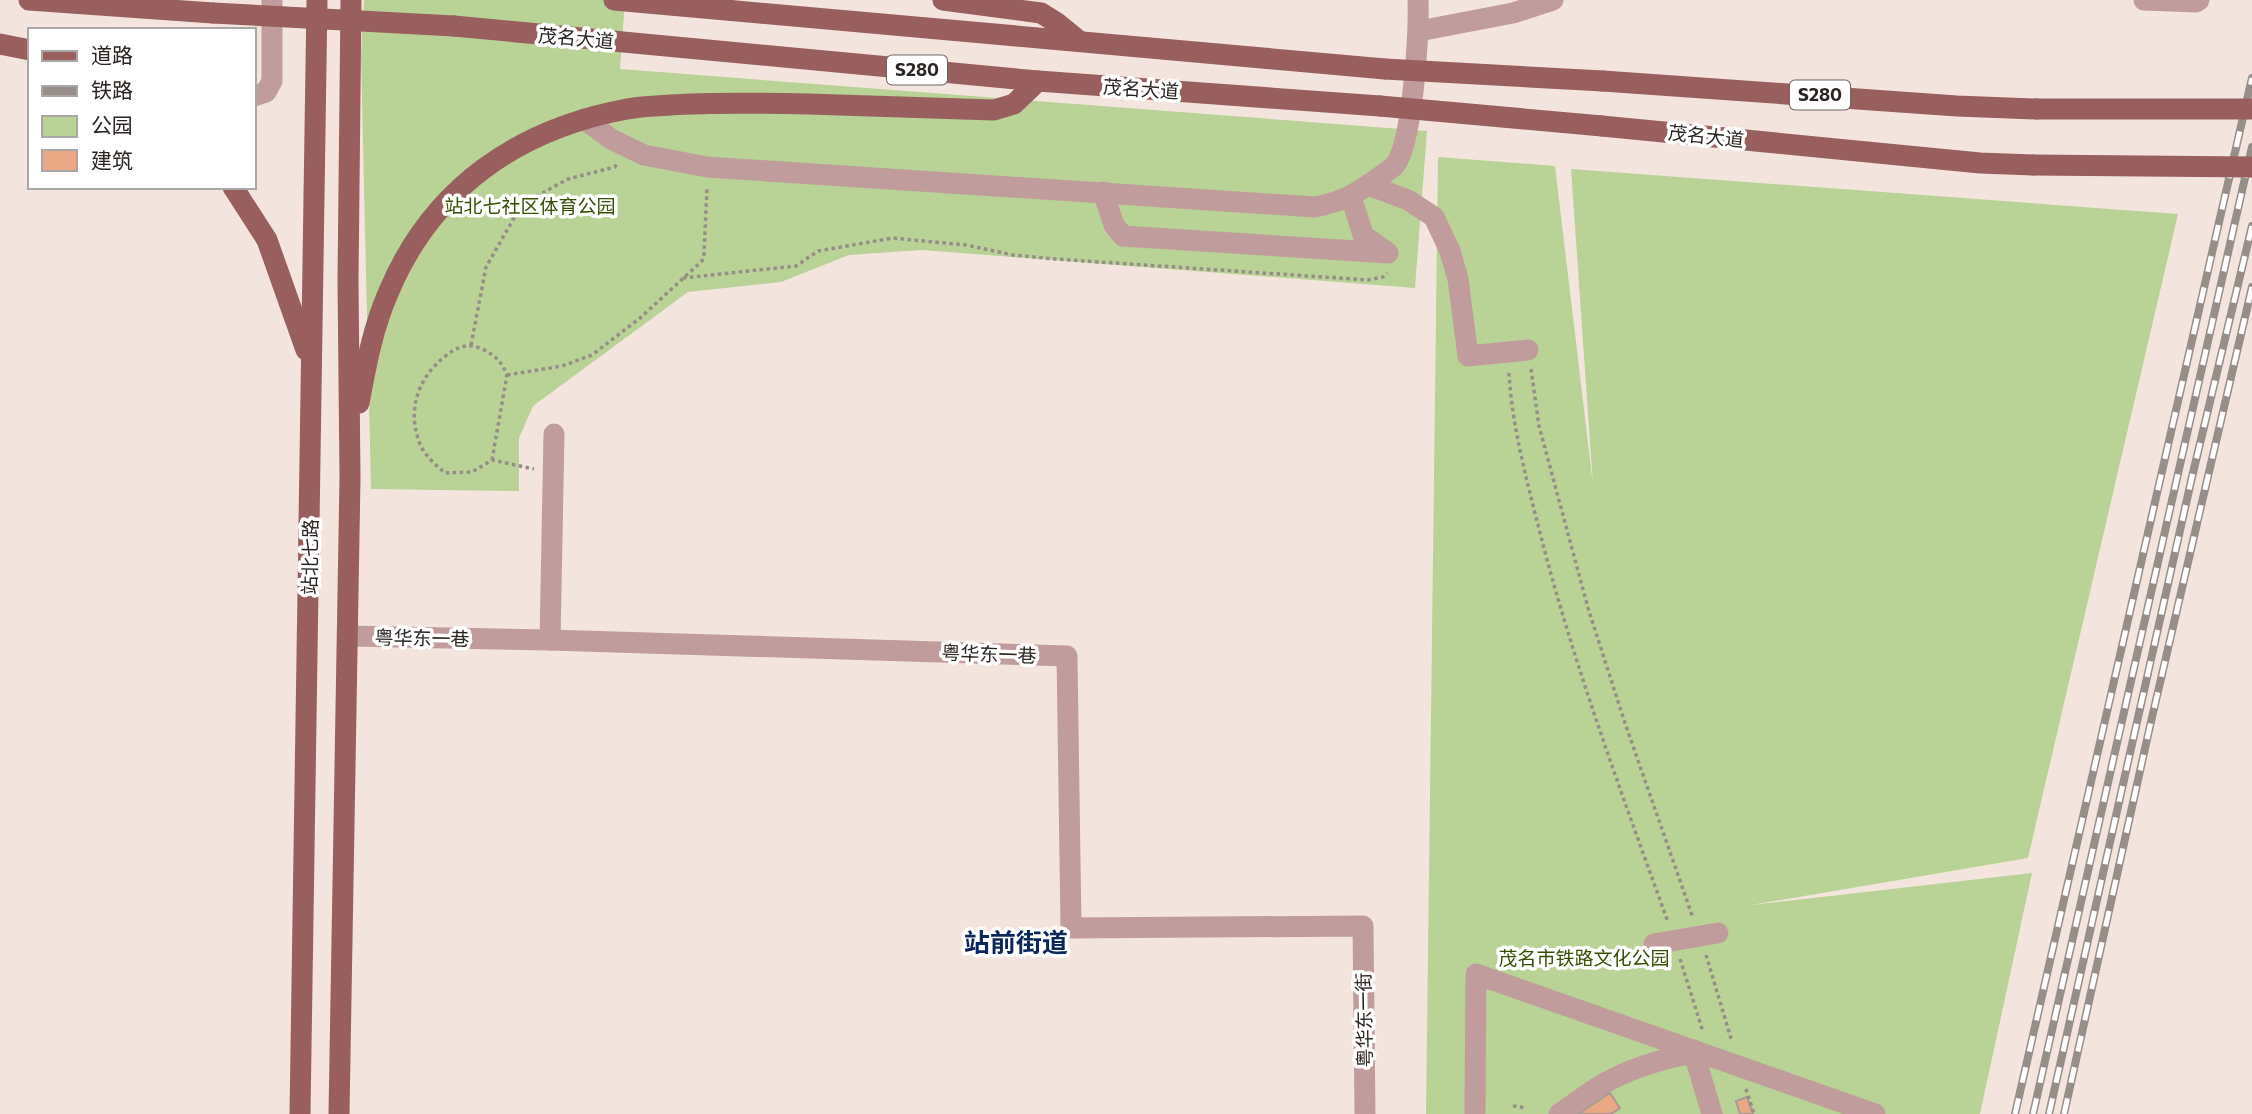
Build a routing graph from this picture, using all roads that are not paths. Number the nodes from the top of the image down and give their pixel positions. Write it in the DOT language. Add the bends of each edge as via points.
graph roads {
  1 [pos="29,0"];
  2 [pos="272,0"];
  3 [pos="317,0"];
  4 [pos="351,0"];
  5 [pos="614,0"];
  6 [pos="943,0"];
  7 [pos="1418,0"];
  8 [pos="1553,0"];
  9 [pos="2144,0"];
  10 [pos="2199,0"];
  11 [pos="1419,31"];
  12 [pos="1079,41"];
  13 [pos="0,44"];
  14 [pos="28,50"];
  15 [pos="1038,81"];
  16 [pos="256,95"];
  17 [pos="2252,109"];
  18 [pos="584,119"];
  19 [pos="2252,167"];
  20 [pos="234,189"];
  21 [pos="1359,191"];
  22 [pos="1103,192"];
  23 [pos="1517,350"];
  24 [pos="312,367"];
  25 [pos="554,434"];
  26 [pos="350,478"];
  27 [pos="348,636"];
  28 [pos="550,640"];
  29 [pos="306,797"];
  30 [pos="345,797"];
  31 [pos="1363,926"];
  32 [pos="1709,934"];
  33 [pos="1664,942"];
  34 [pos="1699,1053"];
  35 [pos="300,1114"];
  36 [pos="339,1114"];
  37 [pos="1365,1114"];
  38 [pos="1475,1114"];
  39 [pos="1559,1114"];
  40 [pos="1712,1114"];
  41 [pos="1875,1114"];
  1 -- 15 [label="main road, 茂名大道 / S280, bridge" via="454,26"];
  2 -- 16 [label="street" via="272,81 266,92"];
  3 -- 24 [label="main road, 站北七路"];
  4 -- 26 [label="main road, 站北七路"];
  5 -- 12 [label="main road, S280"];
  6 -- 12 [label="main road" via="1041,13"];
  7 -- 11 [label="street"];
  8 -- 11 [label="street" via="1513,13"];
  9 -- 10 [label="street"];
  11 -- 21 [label="street" via="1402,153 1394,166"];
  12 -- 17 [label="main road, S280, bridge" via="1385,69 1957,106"];
  13 -- 14 [label="main road"];
  15 -- 18 [label="main road" via="1014,104 994,110 741,102 630,108"];
  15 -- 19 [label="main road, 茂名大道 / S280, bridge" via="1380,106 1968,162"];
  18 -- 22 [label="street" via="644,155 707,167"];
  18 -- 26 [label="main road" via="525,143 482,168 422,232 394,280 377,324 366,362"];
  20 -- 24 [label="main road" via="267,240"];
  21 -- 22 [label="street" via="1315,207"];
  21 -- 22 [label="street" via="1363,235 1388,253 1123,236 1114,225"];
  21 -- 23 [label="street" via="1408,200 1434,217 1458,279 1468,356"];
  24 -- 29 [label="main road, 站北七路"];
  25 -- 28 [label="street"];
  26 -- 27 [label="main road, 站北七路"];
  27 -- 28 [label="street, 粤华东一巷"];
  27 -- 30 [label="main road, 站北七路"];
  28 -- 31 [label="street, 粤华东一巷" via="1067,656 1071,928"];
  29 -- 30 [label="main road"];
  29 -- 35 [label="main road, 站北七路"];
  30 -- 36 [label="main road, 站北七路"];
  31 -- 37 [label="street, 粤华东一街"];
  32 -- 33 [label="street"];
  34 -- 38 [label="street" via="1476,974"];
  34 -- 39 [label="street" via="1634,1069"];
  34 -- 40 [label="street"];
  34 -- 41 [label="street"];
}
